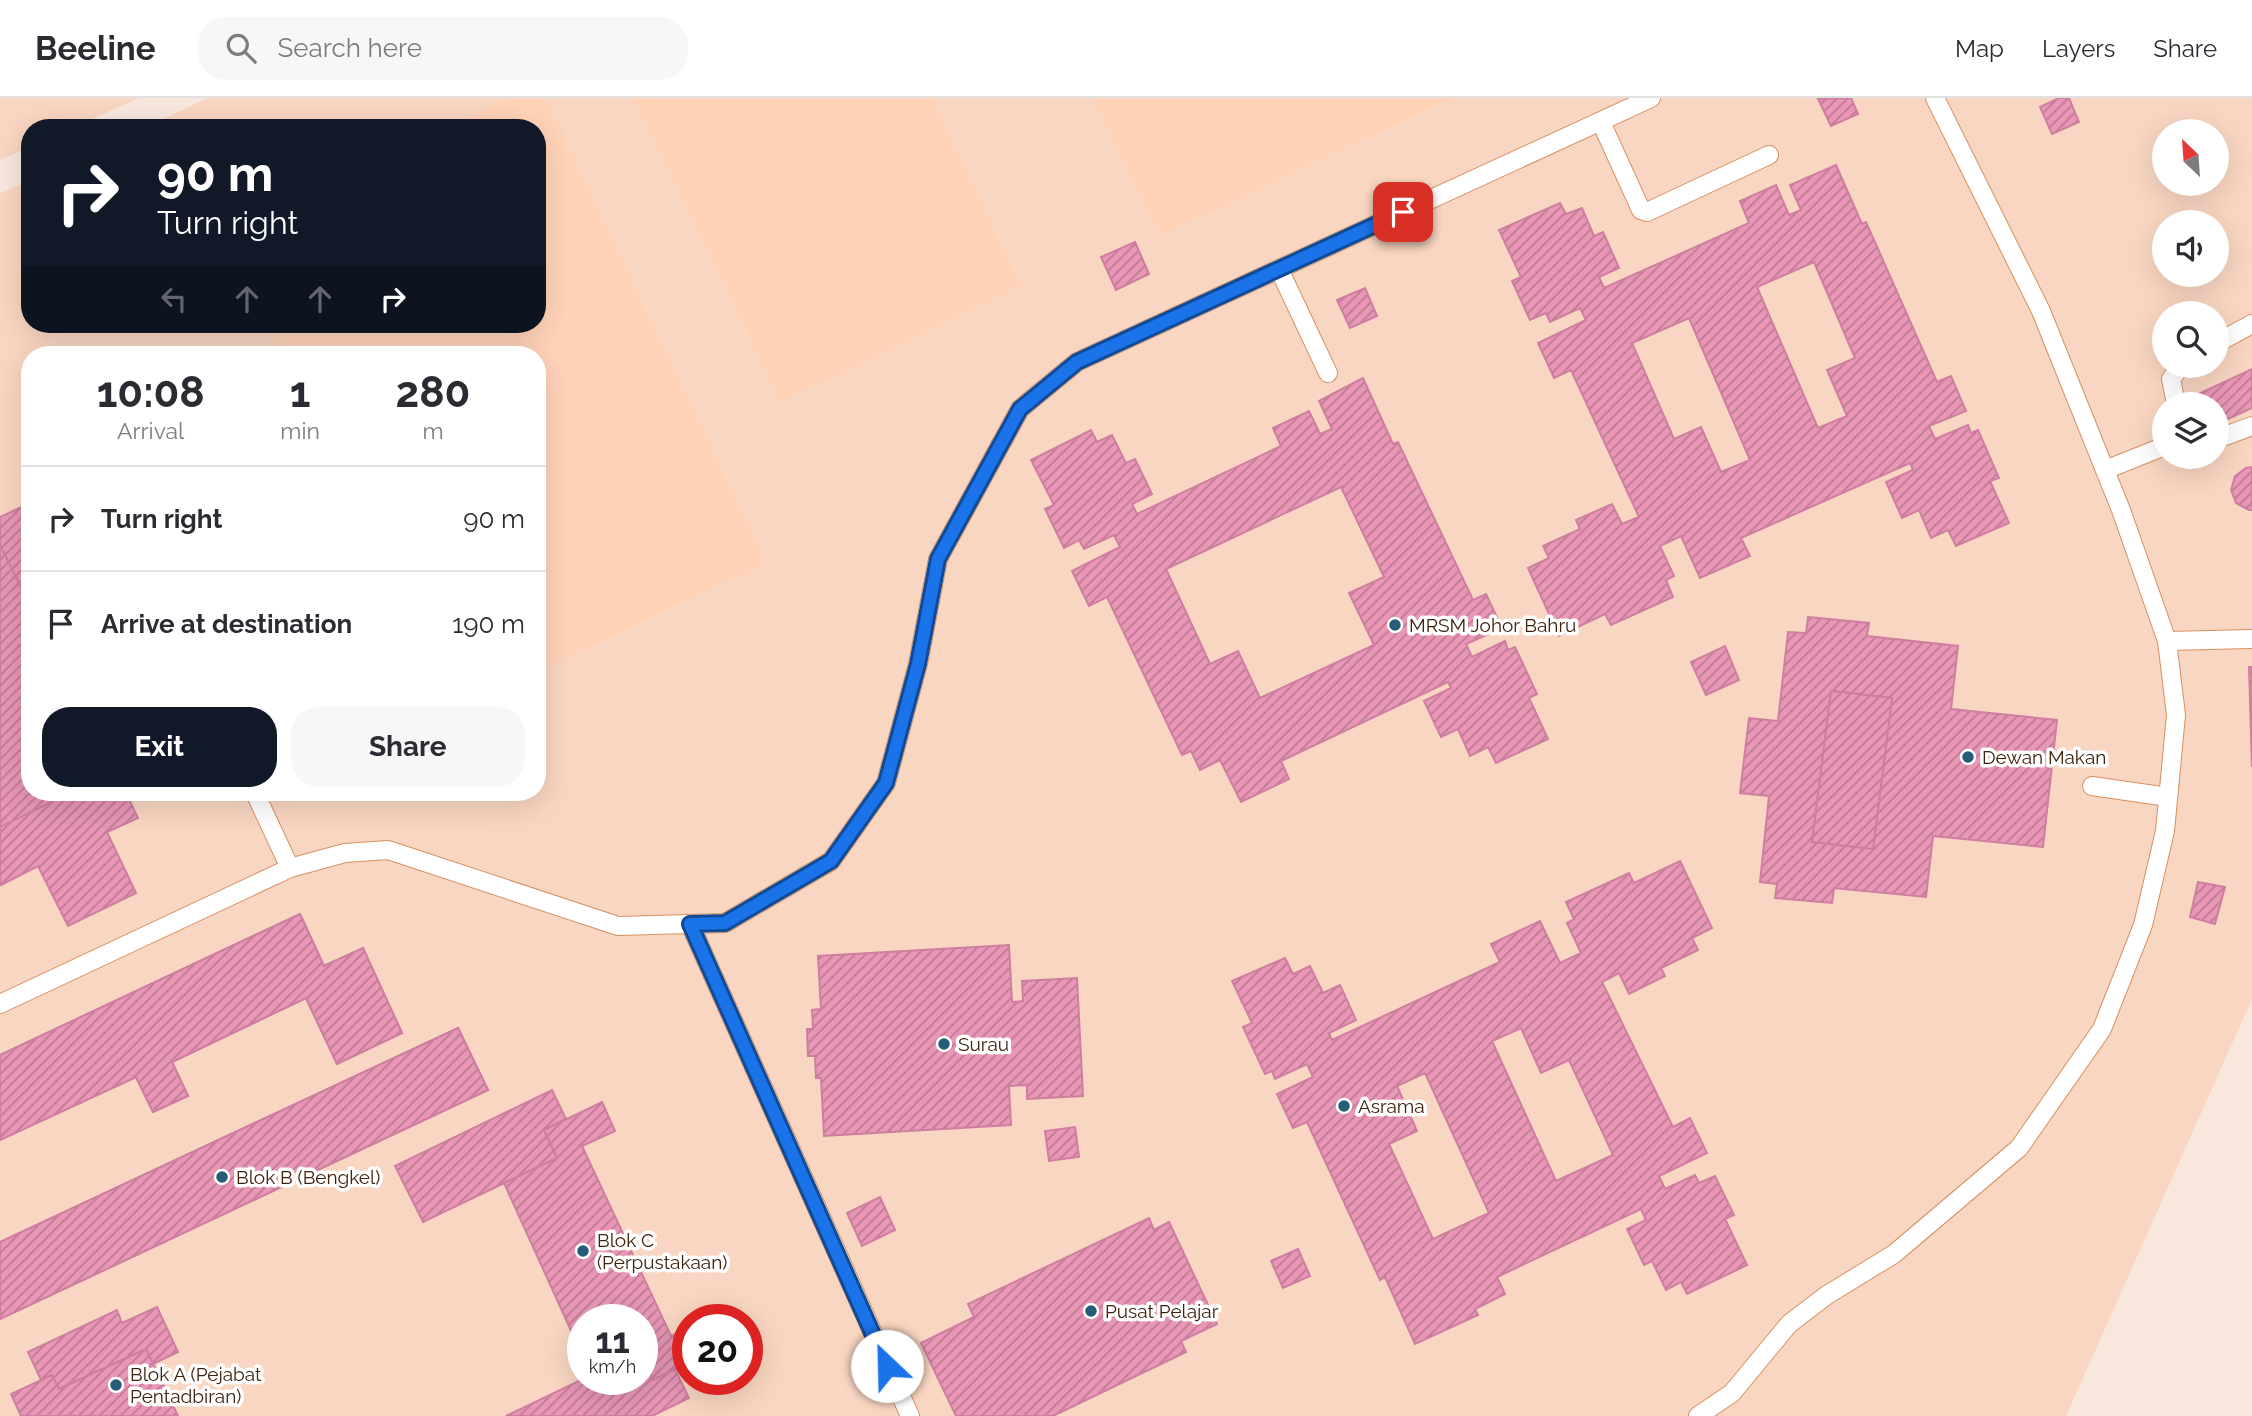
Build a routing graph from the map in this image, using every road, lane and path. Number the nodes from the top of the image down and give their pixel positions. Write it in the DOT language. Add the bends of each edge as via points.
graph roads {
  1 [pos="1651,98"];
  2 [pos="1935,98"];
  3 [pos="1601,122"];
  4 [pos="1769,155"];
  5 [pos="1279,269"];
  6 [pos="2252,324"];
  7 [pos="2229,336"];
  8 [pos="1328,373"];
  9 [pos="2252,426"];
  10 [pos="2229,435"];
  11 [pos="2152,451"];
  12 [pos="2105,470"];
  13 [pos="2252,639"];
  14 [pos="2167,641"];
  15 [pos="2092,786"];
  16 [pos="2168,797"];
  17 [pos="259,801"];
  18 [pos="290,869"];
  19 [pos="690,924"];
  20 [pos="0,1004"];
  21 [pos="910,1416"];
  22 [pos="1698,1416"];
  1 -- 3 [label="lane"];
  2 -- 12 [label="lane" via="2041,311"];
  3 -- 4 [label="lane" via="1641,210 1647,212"];
  3 -- 5 [label="lane"];
  5 -- 8 [label="lane"];
  5 -- 19 [label="lane" via="1077,362 1020,409 938,559 918,664 886,783 831,861 725,923"];
  6 -- 7 [label="lane"];
  9 -- 10 [label="lane"];
  11 -- 12 [label="lane"];
  12 -- 14 [label="lane"];
  13 -- 14 [label="lane"];
  14 -- 16 [label="lane" via="2176,715"];
  15 -- 16 [label="lane"];
  16 -- 22 [label="lane" via="2165,831 2143,925 2102,1029 2019,1148 1894,1254 1789,1324 1732,1392"];
  17 -- 18 [label="lane"];
  18 -- 19 [label="lane" via="345,853 388,850 618,926"];
  18 -- 20 [label="lane"];
  19 -- 21 [label="lane"];
}
